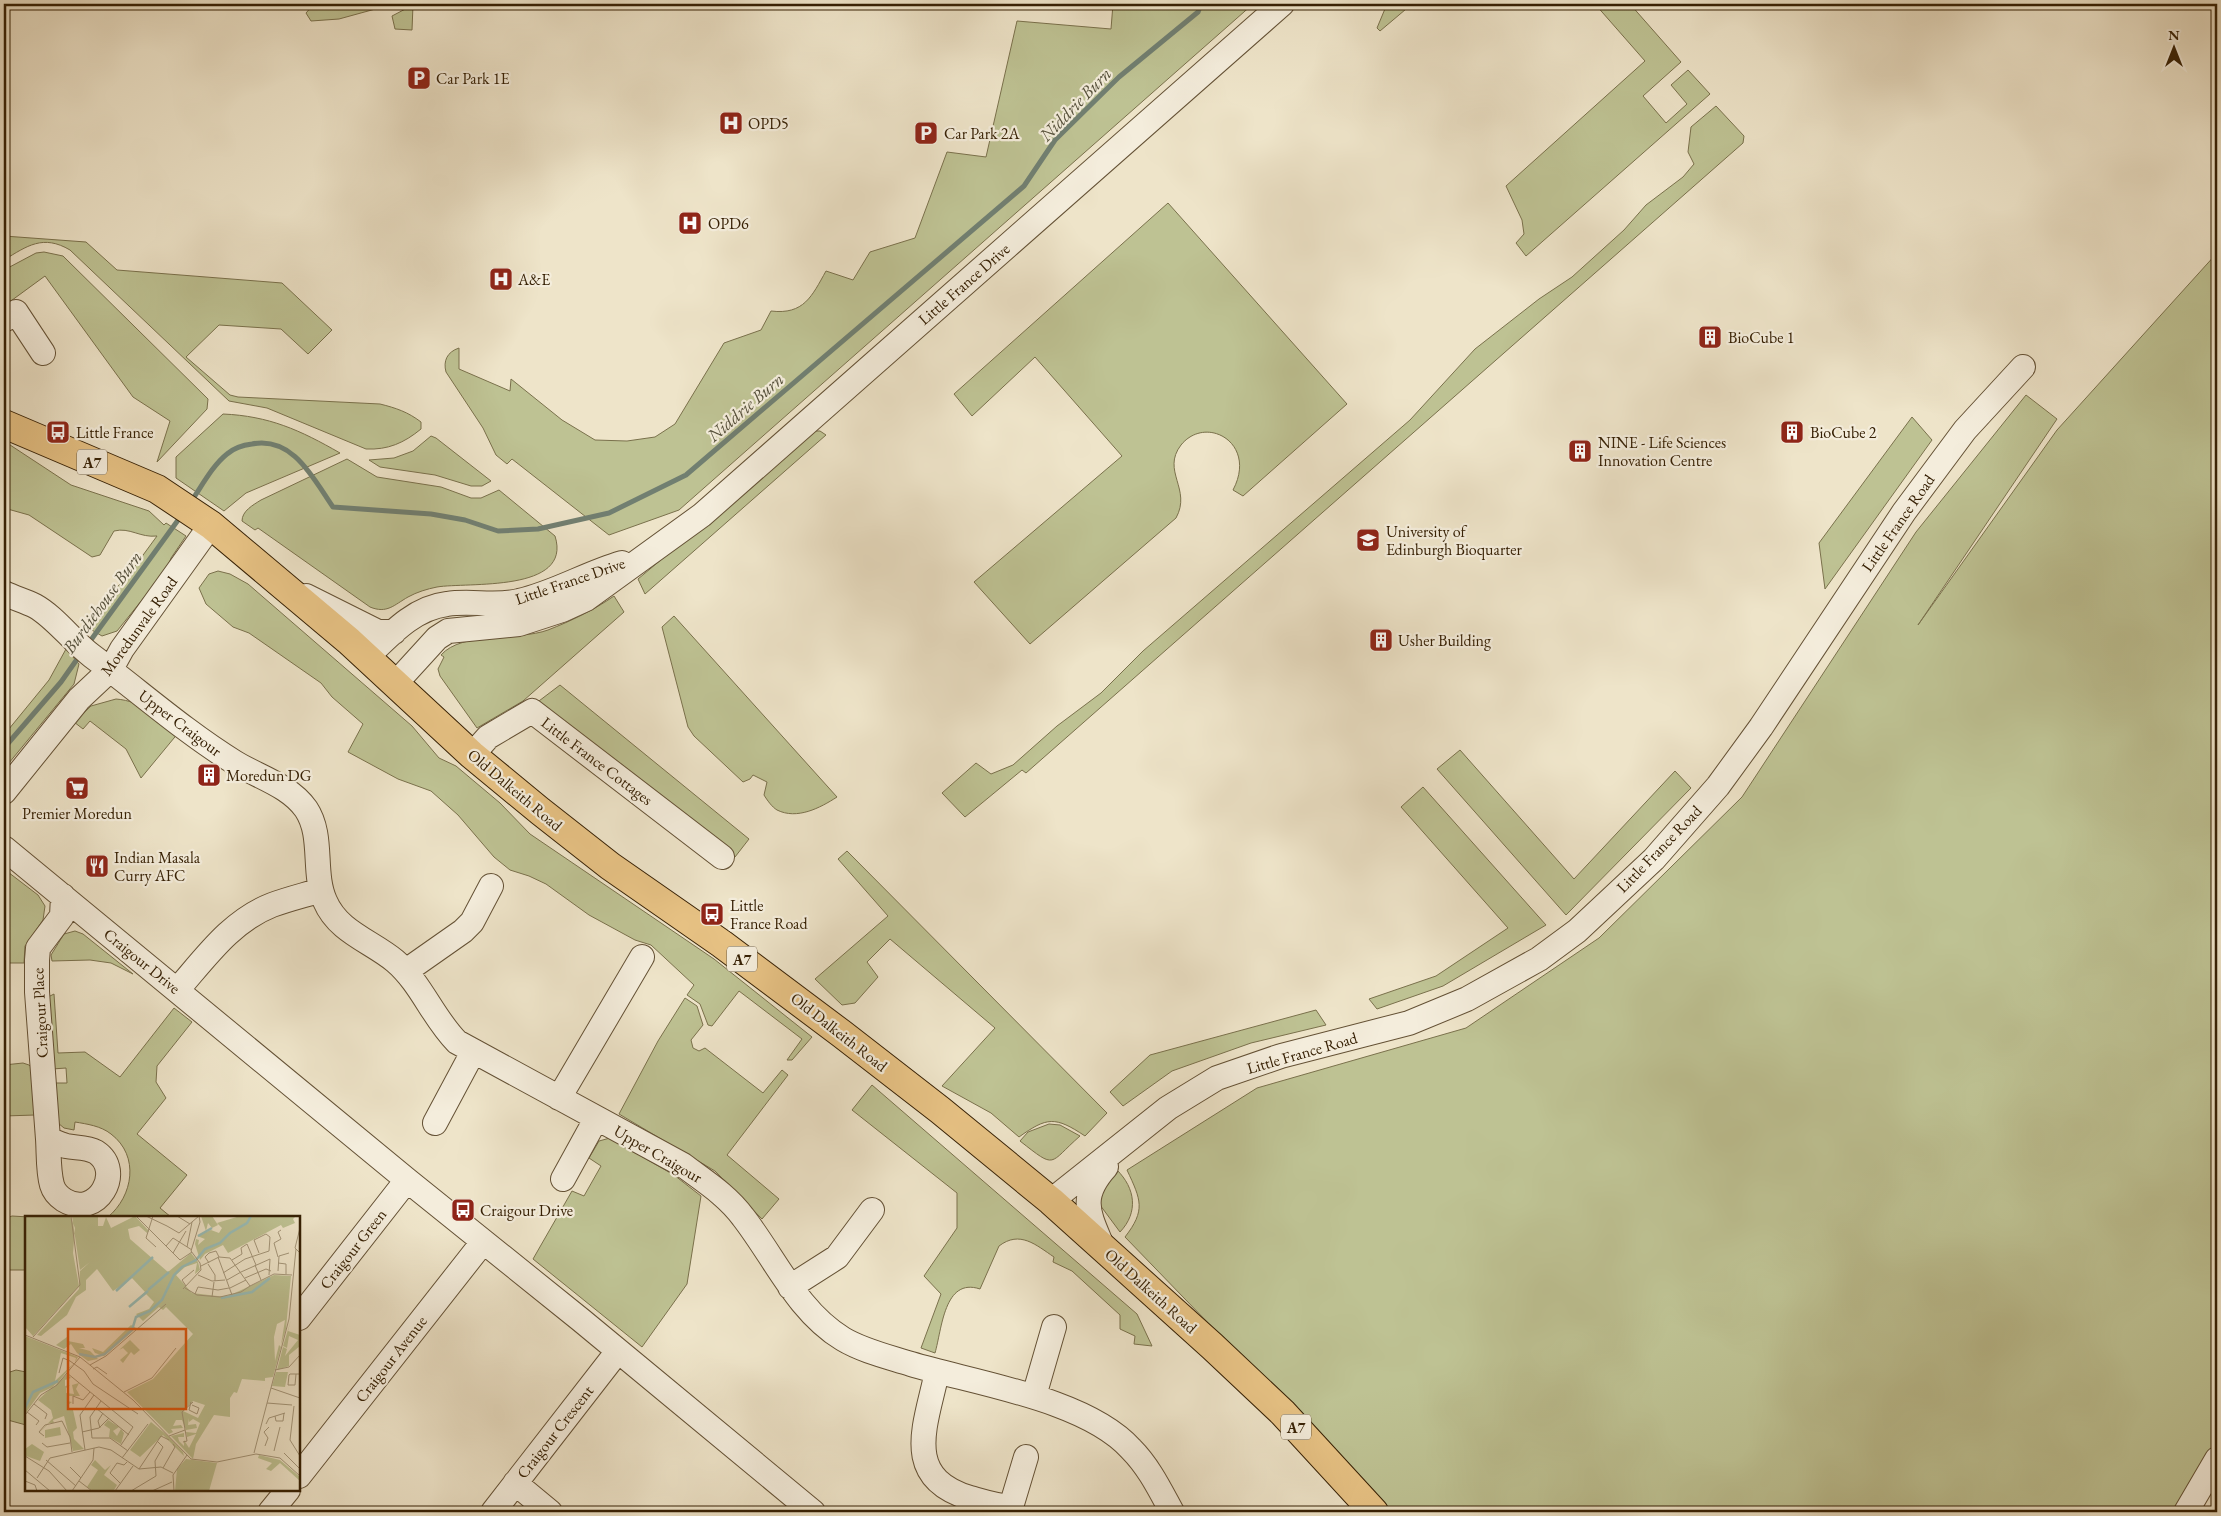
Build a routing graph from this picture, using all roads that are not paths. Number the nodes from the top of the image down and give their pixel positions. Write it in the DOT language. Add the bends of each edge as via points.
graph roads {
  1 [pos="1282,4"];
  2 [pos="4,320"];
  3 [pos="43,353"];
  4 [pos="2023,368"];
  5 [pos="4,424"];
  6 [pos="208,522"];
  7 [pos="641,558"];
  8 [pos="278,582"];
  9 [pos="4,594"];
  10 [pos="394,632"];
  11 [pos="366,658"];
  12 [pos="111,669"];
  13 [pos="395,684"];
  14 [pos="472,755"];
  15 [pos="4,792"];
  16 [pos="4,848"];
  17 [pos="722,856"];
  18 [pos="491,886"];
  19 [pos="321,890"];
  20 [pos="63,896"];
  21 [pos="642,958"];
  22 [pos="406,971"];
  23 [pos="178,989"];
  24 [pos="473,1052"];
  25 [pos="559,1098"];
  26 [pos="596,1119"];
  27 [pos="435,1123"];
  28 [pos="1137,1132"];
  29 [pos="48,1139"];
  30 [pos="563,1179"];
  31 [pos="406,1180"];
  32 [pos="1051,1201"];
  33 [pos="872,1210"];
  34 [pos="484,1242"];
  35 [pos="1103,1248"];
  36 [pos="790,1287"];
  37 [pos="300,1317"];
  38 [pos="1054,1327"];
  39 [pos="618,1351"];
  40 [pos="937,1372"];
  41 [pos="1034,1396"];
  42 [pos="1026,1457"];
  43 [pos="2217,1459"];
  44 [pos="300,1475"];
  45 [pos="514,1483"];
  46 [pos="287,1491"];
  47 [pos="1012,1510"];
  48 [pos="270,1512"];
  49 [pos="492,1512"];
  50 [pos="550,1512"];
  51 [pos="812,1512"];
  52 [pos="1172,1512"];
  53 [pos="1374,1512"];
  54 [pos="2186,1512"];
  1 -- 7 [label="street, Little France Drive" via="702,515"];
  2 -- 3 [label="street" via="16,312"];
  4 -- 28 [label="street, Little France Road" via="1965,430 1904,512 1718,786 1654,858 1577,931 1539,959 1467,998 1409,1023 1281,1056 1217,1078 1168,1108"];
  5 -- 6 [label="main road, Old Dalkeith Road / A7" via="157,489"];
  6 -- 8 [label="main road, Old Dalkeith Road / A7"];
  6 -- 12 [label="street, Moredunvale Road"];
  7 -- 10 [label="street, Little France Drive" via="519,602 447,604 433,608 409,619"];
  7 -- 13 [label="street, Little France Drive" via="586,599 562,610 519,624 448,631 436,638"];
  8 -- 10 [label="street, Old Dalkeith Road" via="357,623 378,632"];
  8 -- 11 [label="main road, Old Dalkeith Road / A7"];
  9 -- 12 [label="street, Upper Craigour" via="37,607"];
  10 -- 11 [label="street, Little France Drive"];
  11 -- 13 [label="main road, Old Dalkeith Road / A7"];
  12 -- 15 [label="street, Moredunvale Road" via="79,699"];
  12 -- 19 [label="street, Upper Craigour" via="218,752 297,798 316,832"];
  13 -- 14 [label="main road, Old Dalkeith Road / A7"];
  14 -- 17 [label="street, Little France Cottages" via="488,737 532,711"];
  14 -- 32 [label="main road, Old Dalkeith Road / A7" via="610,866 722,944 842,1034"];
  16 -- 20 [label="street, Craigour Drive"];
  18 -- 22 [label="street" via="463,932"];
  19 -- 22 [label="street, Upper Craigour" via="334,916 348,930"];
  19 -- 23 [label="street" via="271,905 233,928 216,943"];
  20 -- 23 [label="street, Craigour Drive"];
  20 -- 29 [label="street, Craigour Place" via="62,916 38,948 37,960"];
  21 -- 25 [label="street"];
  22 -- 24 [label="street, Upper Craigour" via="444,1029"];
  23 -- 31 [label="street, Craigour Drive"];
  24 -- 25 [label="street, Upper Craigour"];
  24 -- 27 [label="street"];
  25 -- 26 [label="street, Upper Craigour"];
  26 -- 30 [label="street, Upper Craigour"];
  26 -- 36 [label="street, Upper Craigour" via="683,1165 717,1189 743,1216"];
  28 -- 32 [label="street, Little France Road"];
  28 -- 35 [label="street, Little France Road" via="1098,1176 1088,1196 1090,1216"];
  31 -- 34 [label="street, Craigour Drive"];
  31 -- 37 [label="street, Craigour Green"];
  32 -- 35 [label="main road, Old Dalkeith Road / A7"];
  33 -- 36 [label="street" via="837,1257"];
  34 -- 39 [label="street, Craigour Drive"];
  34 -- 44 [label="street, Craigour Avenue"];
  35 -- 53 [label="main road, Old Dalkeith Road / A7" via="1283,1413"];
  36 -- 40 [label="street, Upper Craigour" via="814,1316 844,1339"];
  38 -- 41 [label="street"];
  39 -- 45 [label="street, Craigour Crescent"];
  39 -- 51 [label="street, Craigour Drive"];
  40 -- 41 [label="street, Upper Craigour"];
  40 -- 47 [label="street" via="925,1431 925,1464 942,1486"];
  41 -- 52 [label="street, Upper Craigour" via="1091,1420 1130,1447 1153,1476"];
  42 -- 47 [label="street"];
  43 -- 54 [label="street"];
  45 -- 49 [label="street, Craigour Crescent"];
  45 -- 50 [label="street"];
  46 -- 48 [label="street"];
}
